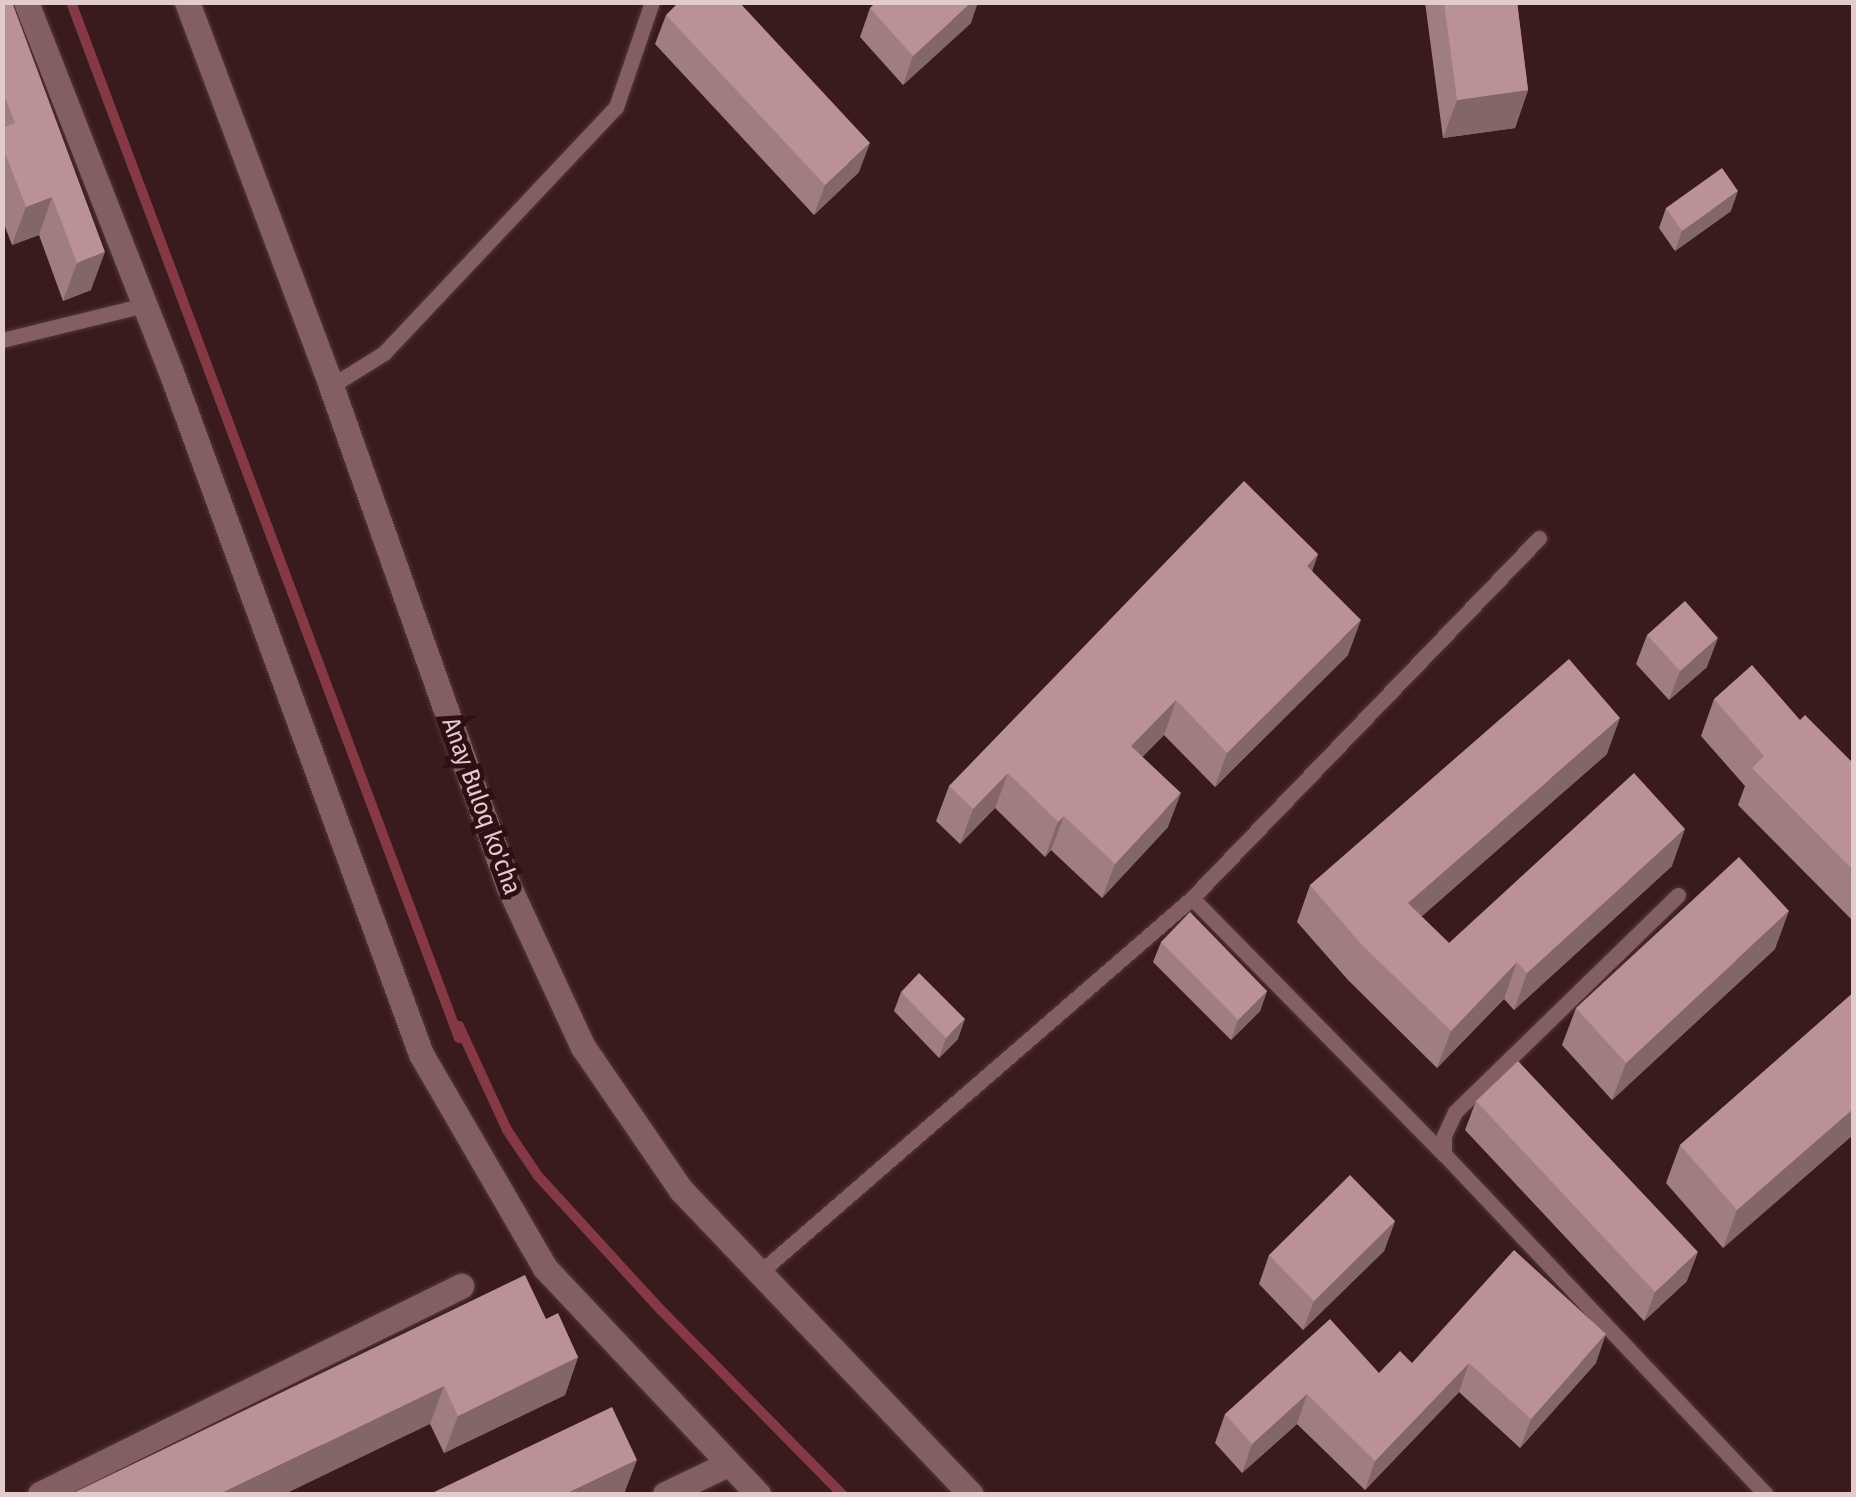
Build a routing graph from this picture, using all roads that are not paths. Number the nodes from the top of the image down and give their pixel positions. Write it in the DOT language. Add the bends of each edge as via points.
graph roads {
  1 [pos="26,2"];
  2 [pos="187,2"];
  3 [pos="652,2"];
  4 [pos="145,305"];
  5 [pos="2,340"];
  6 [pos="331,386"];
  7 [pos="1539,538"];
  8 [pos="1678,895"];
  9 [pos="1192,898"];
  10 [pos="1444,1154"];
  11 [pos="758,1274"];
  12 [pos="461,1286"];
  13 [pos="726,1465"];
  14 [pos="40,1494"];
  15 [pos="665,1494"];
  16 [pos="758,1494"];
  17 [pos="971,1494"];
  18 [pos="1765,1494"];
  1 -- 4 [label="street"];
  2 -- 6 [label="street, Anay Buloq ko'cha"];
  3 -- 6 [label="lane" via="616,107 384,354"];
  4 -- 5 [label="lane"];
  4 -- 13 [label="street" via="420,1054 546,1268"];
  6 -- 11 [label="street, Anay Buloq ko'cha" via="508,885 568,1015 670,1176"];
  7 -- 9 [label="lane"];
  8 -- 10 [label="lane" via="1455,1112"];
  9 -- 10 [label="lane"];
  9 -- 11 [label="lane"];
  10 -- 18 [label="lane"];
  11 -- 17 [label="street, Anay Buloq ko'cha"];
  12 -- 14 [label="street"];
  13 -- 15 [label="street"];
  13 -- 16 [label="street"];
}
